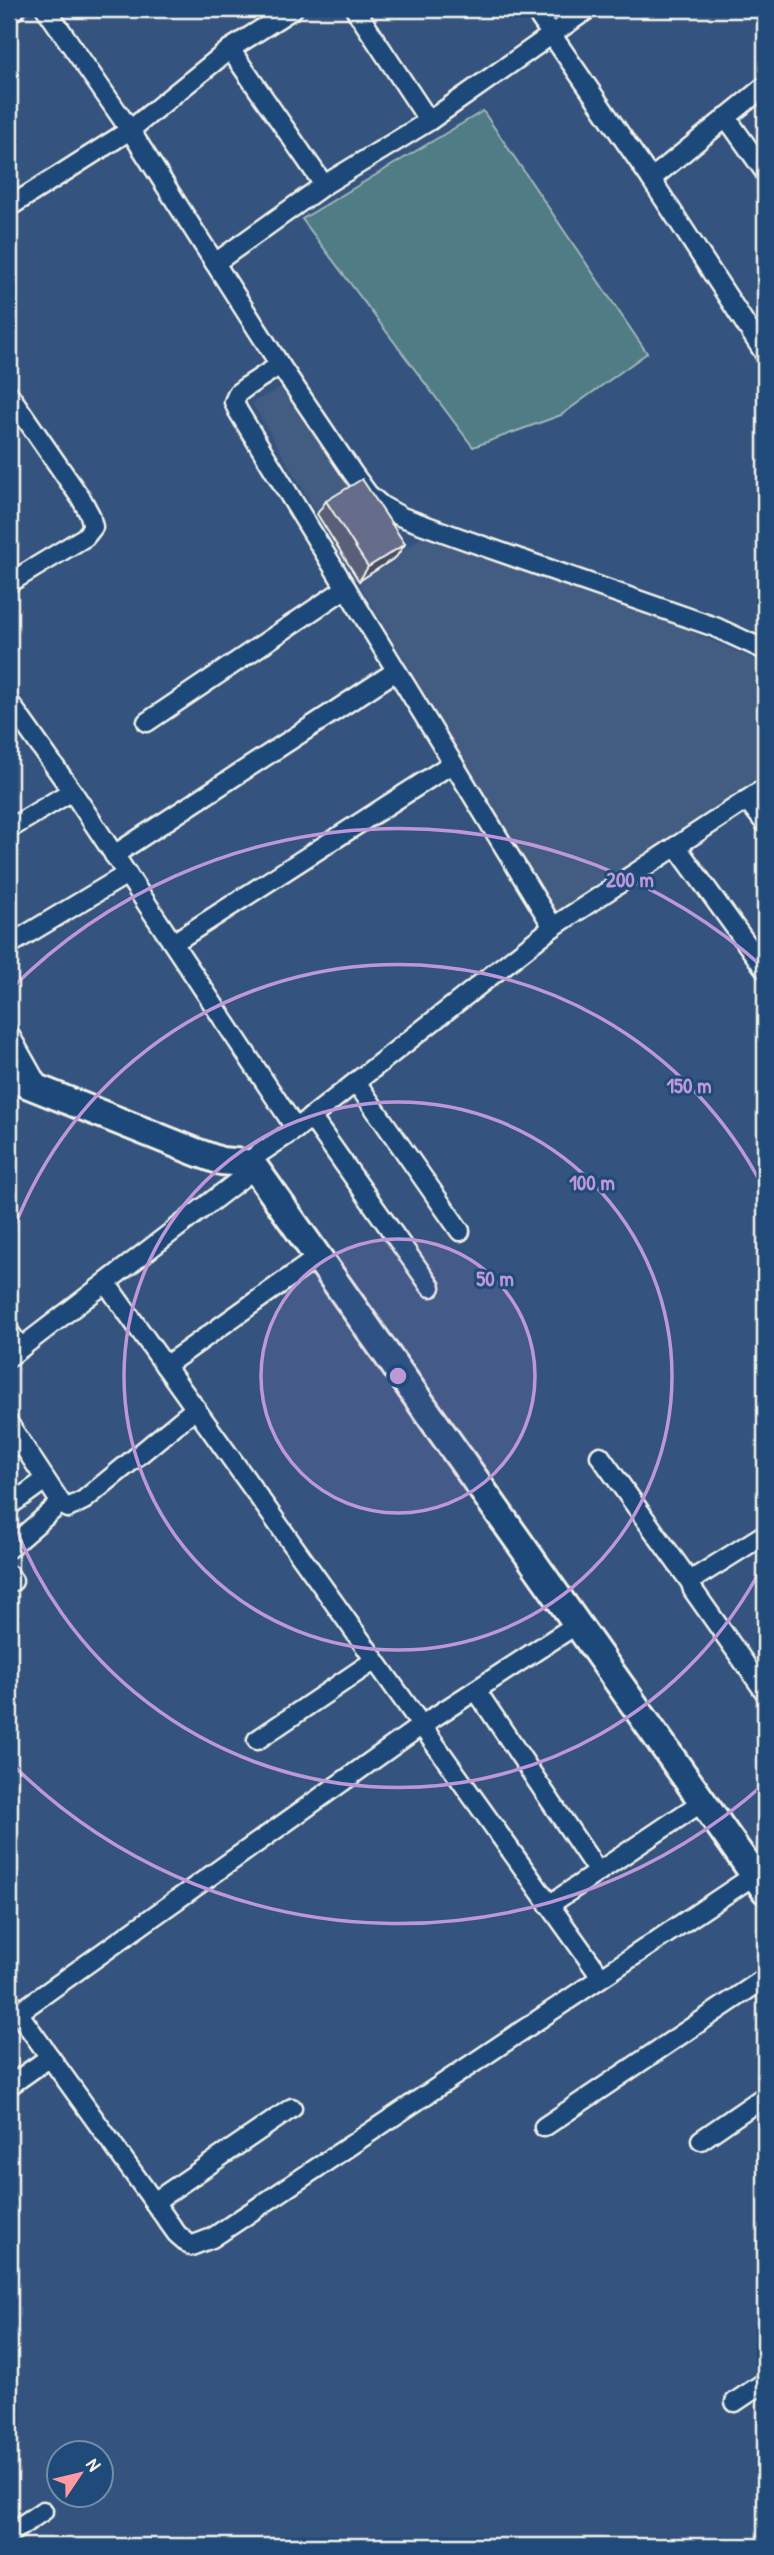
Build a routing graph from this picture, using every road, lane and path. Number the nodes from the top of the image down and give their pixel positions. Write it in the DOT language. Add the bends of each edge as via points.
graph roads {
  1 [pos="16,9"];
  2 [pos="46,9"];
  3 [pos="293,9"];
  4 [pos="355,9"];
  5 [pos="534,9"];
  6 [pos="588,9"];
  7 [pos="9,13"];
  8 [pos="552,36"];
  9 [pos="230,49"];
  10 [pos="765,86"];
  11 [pos="726,117"];
  12 [pos="429,121"];
  13 [pos="130,130"];
  14 [pos="765,172"];
  15 [pos="651,179"];
  16 [pos="324,185"];
  17 [pos="9,207"];
  18 [pos="215,263"];
  19 [pos="765,354"];
  20 [pos="280,365"];
  21 [pos="9,394"];
  22 [pos="9,583"];
  23 [pos="346,589"];
  24 [pos="765,650"];
  25 [pos="396,671"];
  26 [pos="9,702"];
  27 [pos="147,723"];
  28 [pos="453,763"];
  29 [pos="765,788"];
  30 [pos="72,791"];
  31 [pos="747,800"];
  32 [pos="765,823"];
  33 [pos="9,828"];
  34 [pos="676,846"];
  35 [pos="114,855"];
  36 [pos="127,874"];
  37 [pos="553,927"];
  38 [pos="173,943"];
  39 [pos="9,945"];
  40 [pos="765,969"];
  41 [pos="9,1034"];
  42 [pos="9,1077"];
  43 [pos="356,1082"];
  44 [pos="40,1089"];
  45 [pos="311,1117"];
  46 [pos="296,1129"];
  47 [pos="250,1166"];
  48 [pos="460,1231"];
  49 [pos="318,1257"];
  50 [pos="106,1283"];
  51 [pos="431,1287"];
  52 [pos="9,1332"];
  53 [pos="15,1352"];
  54 [pos="165,1366"];
  55 [pos="196,1409"];
  56 [pos="9,1424"];
  57 [pos="600,1456"];
  58 [pos="45,1480"];
  59 [pos="61,1503"];
  60 [pos="9,1506"];
  61 [pos="765,1534"];
  62 [pos="9,1548"];
  63 [pos="691,1583"];
  64 [pos="577,1624"];
  65 [pos="375,1660"];
  66 [pos="476,1690"];
  67 [pos="765,1692"];
  68 [pos="422,1725"];
  69 [pos="257,1740"];
  70 [pos="702,1802"];
  71 [pos="598,1872"];
  72 [pos="762,1878"];
  73 [pos="549,1905"];
  74 [pos="601,1977"];
  75 [pos="765,1978"];
  76 [pos="13,2006"];
  77 [pos="50,2057"];
  78 [pos="9,2087"];
  79 [pos="765,2096"];
  80 [pos="292,2108"];
  81 [pos="544,2127"];
  82 [pos="701,2140"];
  83 [pos="154,2202"];
  84 [pos="765,2382"];
  85 [pos="735,2402"];
  86 [pos="43,2511"];
  87 [pos="9,2534"];
  1 -- 7 [label="street"];
  2 -- 13 [label="street"];
  3 -- 9 [label="street"];
  4 -- 12 [label="street"];
  5 -- 8 [label="street"];
  6 -- 8 [label="street"];
  8 -- 12 [label="street"];
  8 -- 15 [label="street"];
  9 -- 13 [label="street"];
  9 -- 16 [label="street"];
  10 -- 11 [label="street"];
  11 -- 14 [label="street"];
  11 -- 15 [label="street"];
  12 -- 16 [label="street"];
  13 -- 17 [label="street"];
  13 -- 18 [label="street"];
  15 -- 19 [label="street"];
  16 -- 18 [label="street"];
  18 -- 20 [label="street"];
  20 -- 23 [label="street" via="238,393 234,402"];
  20 -- 24 [label="street" via="352,472 382,506 402,517 715,627"];
  21 -- 22 [label="street" via="82,500 93,527 85,537"];
  23 -- 25 [label="street"];
  23 -- 27 [label="street"];
  25 -- 28 [label="street"];
  25 -- 35 [label="street"];
  26 -- 30 [label="street"];
  28 -- 37 [label="street"];
  28 -- 38 [label="street"];
  29 -- 31 [label="street"];
  30 -- 33 [label="street"];
  30 -- 35 [label="street"];
  31 -- 32 [label="street"];
  31 -- 34 [label="street"];
  34 -- 37 [label="street"];
  34 -- 40 [label="street"];
  35 -- 36 [label="street"];
  36 -- 38 [label="street"];
  36 -- 39 [label="street"];
  37 -- 43 [label="street"];
  38 -- 46 [label="street"];
  41 -- 44 [label="street"];
  42 -- 44 [label="street"];
  43 -- 45 [label="street"];
  43 -- 48 [label="street"];
  44 -- 47 [label="street" via="209,1157"];
  45 -- 46 [label="street"];
  45 -- 51 [label="street"];
  46 -- 47 [label="street"];
  47 -- 49 [label="street"];
  47 -- 50 [label="street"];
  49 -- 54 [label="street"];
  49 -- 64 [label="street"];
  50 -- 53 [label="street"];
  50 -- 54 [label="street"];
  52 -- 53 [label="street"];
  54 -- 55 [label="street"];
  55 -- 59 [label="street" via="74,1507"];
  55 -- 65 [label="street"];
  56 -- 58 [label="street"];
  57 -- 63 [label="street"];
  58 -- 59 [label="street"];
  58 -- 60 [label="street"];
  59 -- 62 [label="street"];
  61 -- 63 [label="street"];
  63 -- 67 [label="street"];
  64 -- 66 [label="street"];
  64 -- 70 [label="street"];
  65 -- 68 [label="street"];
  65 -- 69 [label="street"];
  66 -- 68 [label="street"];
  66 -- 71 [label="street"];
  68 -- 73 [label="street"];
  68 -- 76 [label="street"];
  70 -- 71 [label="street"];
  70 -- 72 [label="street"];
  71 -- 73 [label="street"];
  72 -- 74 [label="street"];
  73 -- 74 [label="street"];
  74 -- 83 [label="street" via="200,2244 186,2243"];
  75 -- 81 [label="street"];
  76 -- 77 [label="street"];
  77 -- 78 [label="street"];
  77 -- 83 [label="street"];
  79 -- 82 [label="street"];
  80 -- 83 [label="street"];
  84 -- 85 [label="street"];
  86 -- 87 [label="street"];
}
